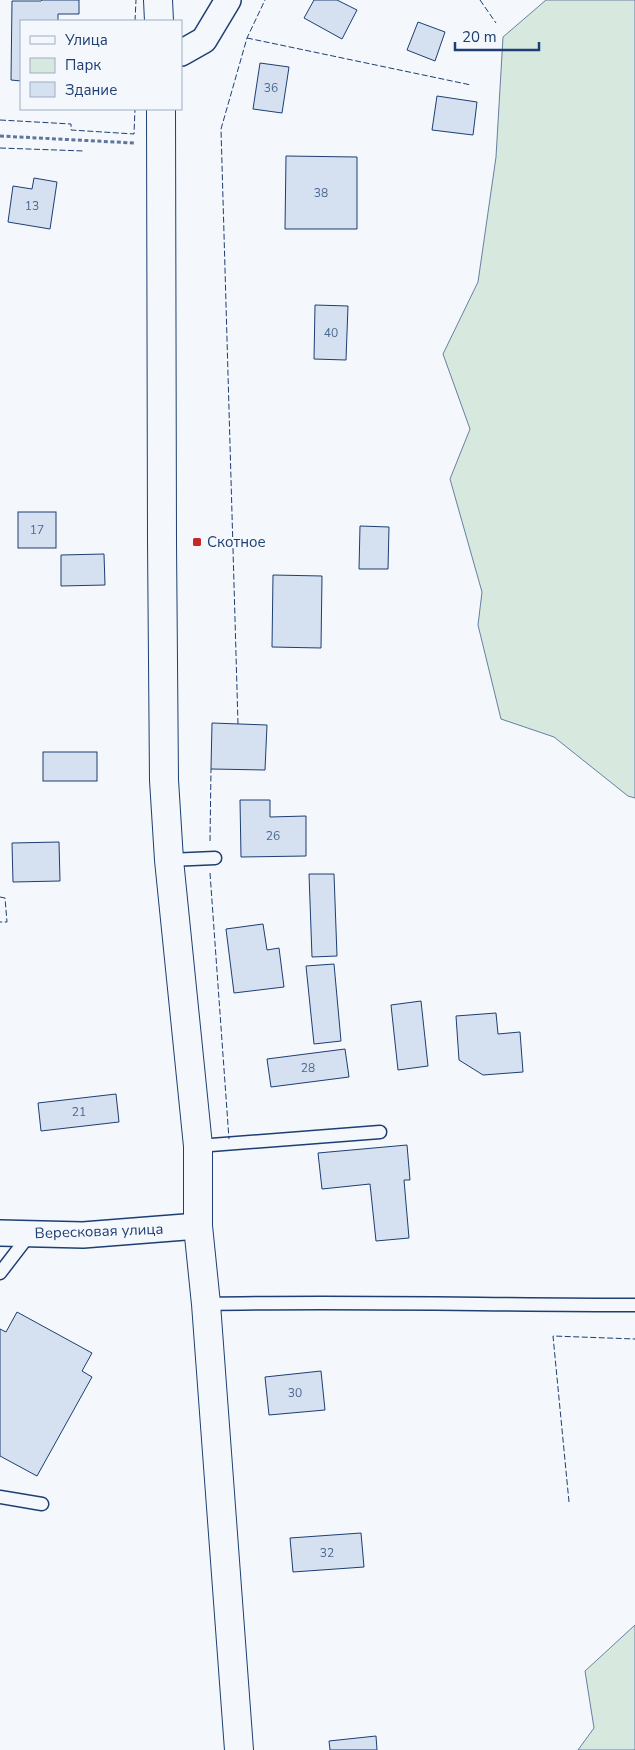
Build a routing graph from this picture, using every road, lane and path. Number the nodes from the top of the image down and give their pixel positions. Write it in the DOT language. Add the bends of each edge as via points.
graph roads {
  1 [pos="158,0"];
  2 [pos="228,0"];
  3 [pos="159,20"];
  4 [pos="182,52"];
  5 [pos="160,110"];
  6 [pos="0,136"];
  7 [pos="161,145"];
  8 [pos="215,858"];
  9 [pos="168,860"];
  10 [pos="380,1132"];
  11 [pos="198,1146"];
  12 [pos="198,1226"];
  13 [pos="0,1233"];
  14 [pos="30,1234"];
  15 [pos="0,1272"];
  16 [pos="206,1304"];
  17 [pos="635,1305"];
  18 [pos="0,1497"];
  19 [pos="42,1504"];
  20 [pos="239,1750"];
  1 -- 3 [label="main road"];
  2 -- 4 [label="street" via="204,40"];
  5 -- 7 [label="main road"];
  6 -- 7 [label="path"];
  7 -- 9 [label="main road" via="164,780"];
  8 -- 9 [label="lane"];
  9 -- 11 [label="main road"];
  10 -- 11 [label="lane"];
  11 -- 12 [label="main road"];
  12 -- 14 [label="street, Вересковая улица" via="83,1235"];
  12 -- 16 [label="main road"];
  13 -- 14 [label="street, Вересковая улица"];
  14 -- 15 [label="lane"];
  16 -- 17 [label="lane"];
  16 -- 20 [label="main road"];
  18 -- 19 [label="lane"];
}
